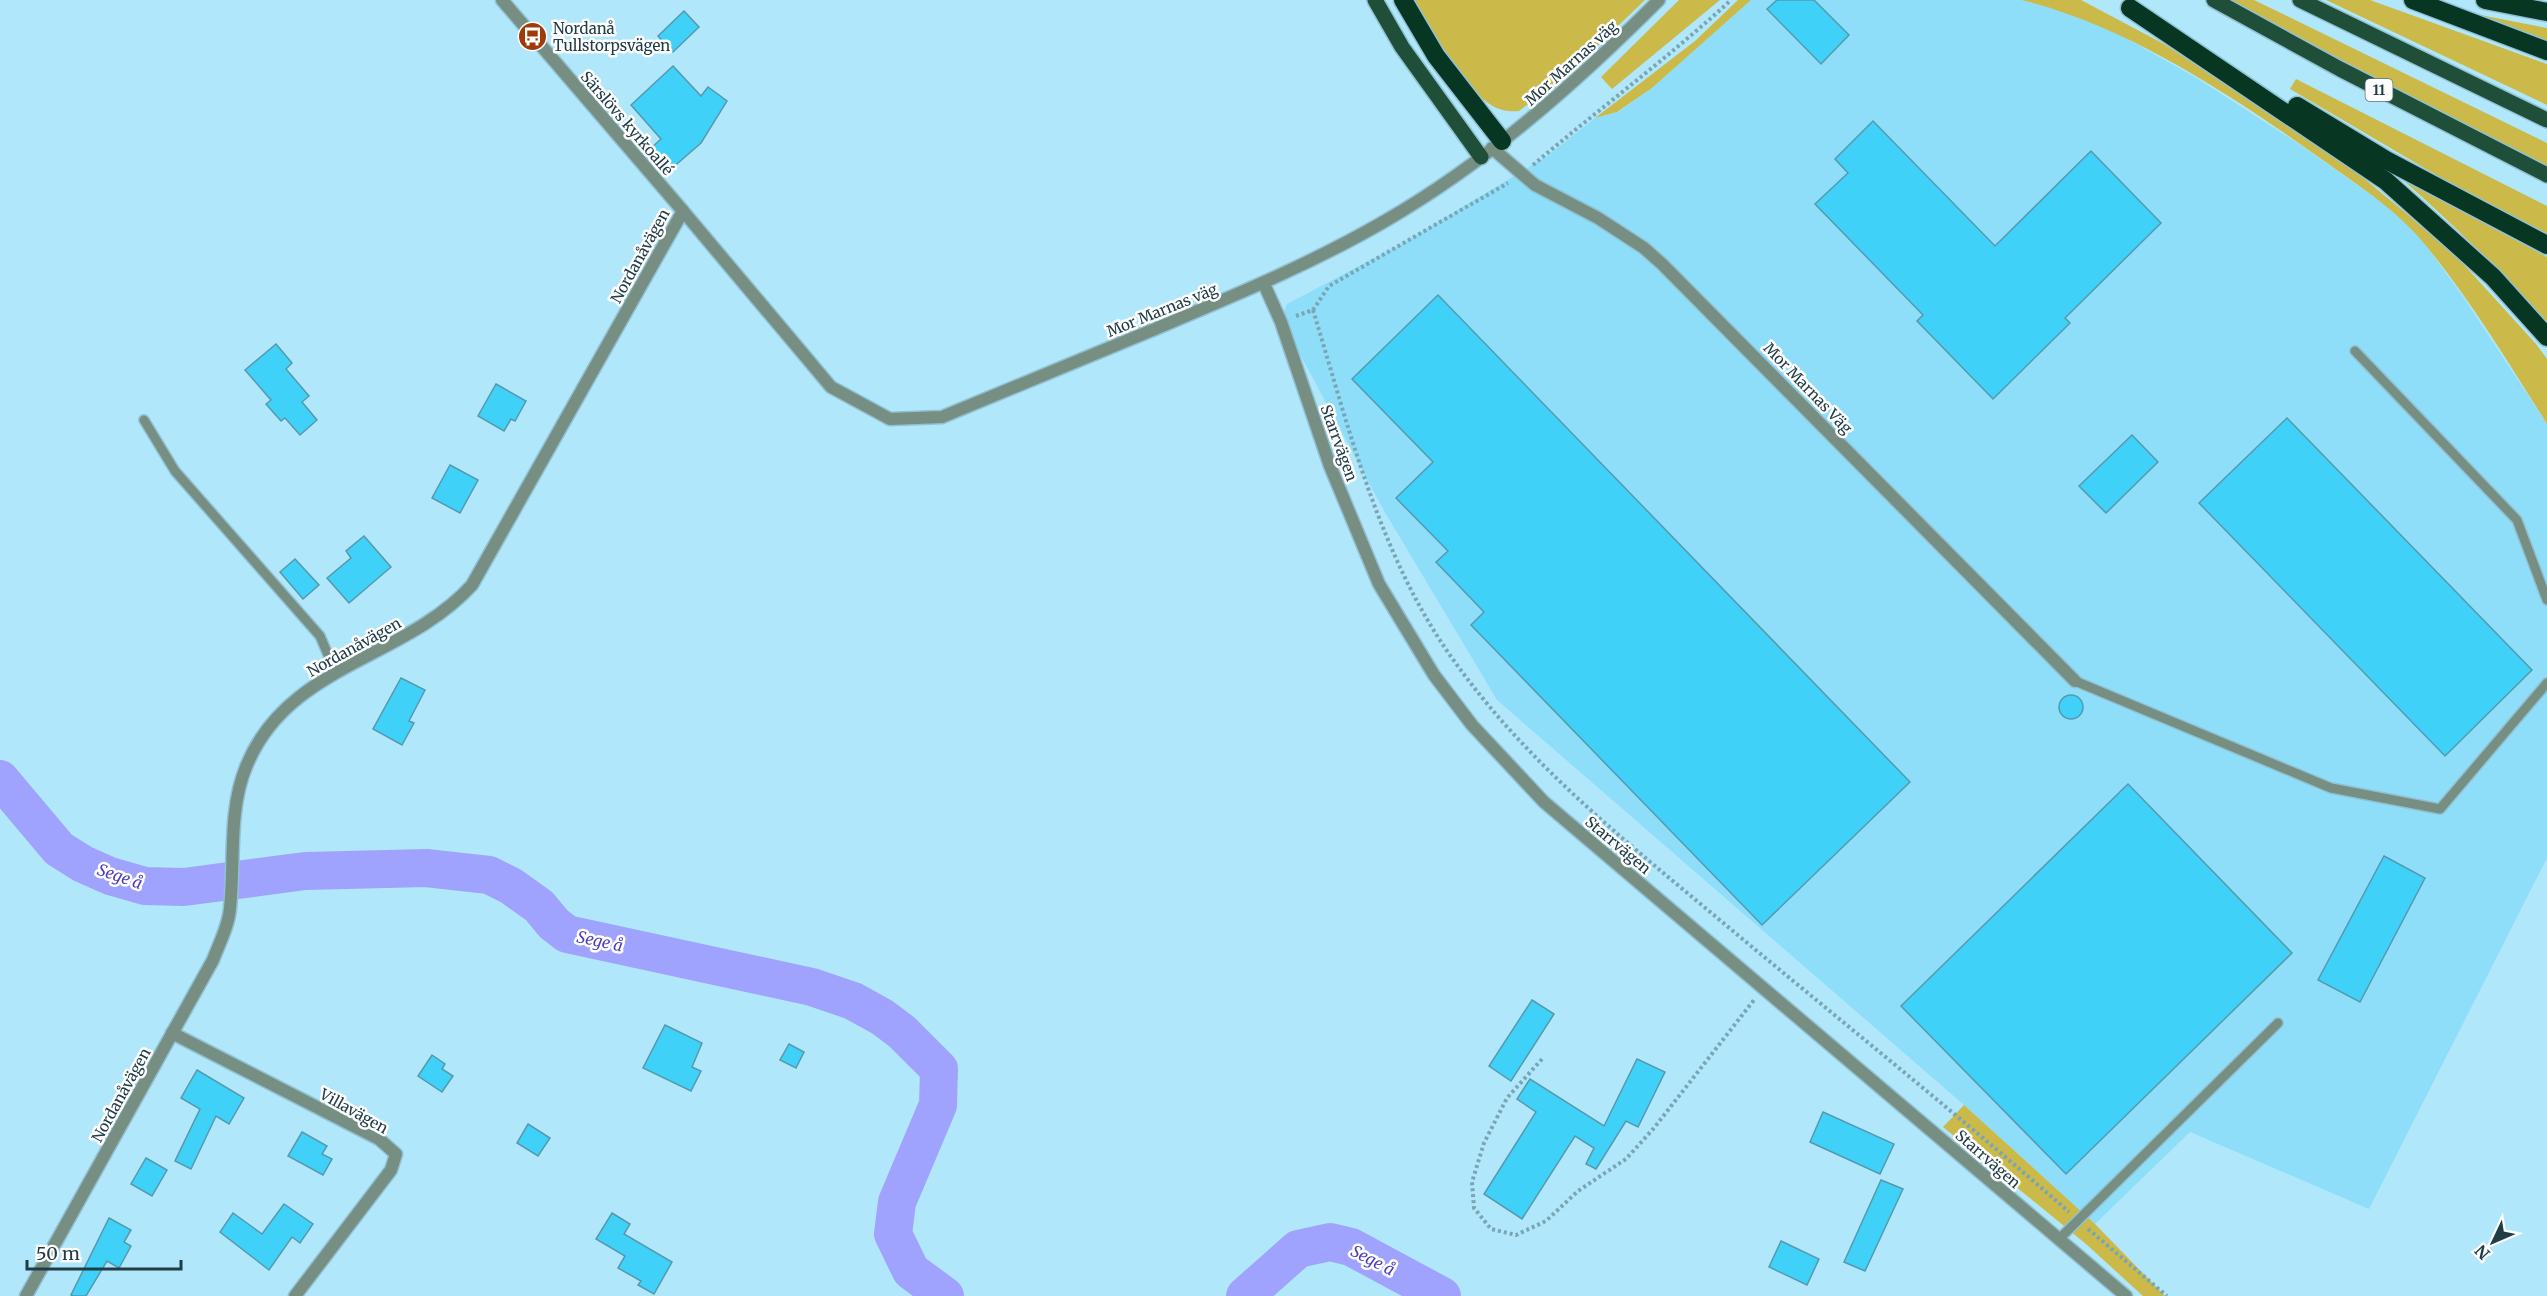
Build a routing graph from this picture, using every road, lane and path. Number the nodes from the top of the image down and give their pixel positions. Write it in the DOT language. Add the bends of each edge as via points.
graph roads {
  1 [pos="501,0"];
  2 [pos="1375,0"];
  3 [pos="1403,0"];
  4 [pos="1659,0"];
  5 [pos="1731,0"];
  6 [pos="2214,0"];
  7 [pos="2300,0"];
  8 [pos="2413,0"];
  9 [pos="2485,0"];
  10 [pos="2123,4"];
  11 [pos="2547,12"];
  12 [pos="2547,51"];
  13 [pos="2547,120"];
  14 [pos="1492,149"];
  15 [pos="1521,175"];
  16 [pos="2547,175"];
  17 [pos="683,211"];
  18 [pos="2547,245"];
  19 [pos="1264,284"];
  20 [pos="1313,310"];
  21 [pos="1281,322"];
  22 [pos="2547,337"];
  23 [pos="2355,351"];
  24 [pos="144,420"];
  25 [pos="2547,600"];
  26 [pos="335,671"];
  27 [pos="2075,681"];
  28 [pos="2547,682"];
  29 [pos="1764,987"];
  30 [pos="2278,1023"];
  31 [pos="172,1033"];
  32 [pos="1542,1059"];
  33 [pos="2078,1220"];
  34 [pos="2059,1239"];
  35 [pos="26,1296"];
  36 [pos="295,1296"];
  37 [pos="2126,1296"];
  38 [pos="2167,1296"];
  1 -- 17 [label="street, Särslövs kyrkoallé"];
  2 -- 14 [label="main road" via="1402,47"];
  3 -- 14 [label="highway"];
  4 -- 14 [label="street, Mor Marnas väg" via="1562,93"];
  5 -- 15 [label="path"];
  6 -- 16 [label="main road, 11"];
  7 -- 13 [label="main road"];
  8 -- 12 [label="highway"];
  9 -- 11 [label="highway"];
  10 -- 18 [label="highway" via="2386,160"];
  10 -- 22 [label="highway" via="2386,181 2493,277"];
  14 -- 15 [label="street, Mor Marnas Väg"];
  14 -- 19 [label="street, Mor Marnas väg" via="1386,220"];
  15 -- 20 [label="path" via="1329,286"];
  15 -- 27 [label="street, Mor Marnas Väg" via="1624,234 1662,264"];
  17 -- 19 [label="street, Mor Marnas väg" via="831,387 890,419 942,417"];
  17 -- 26 [label="street, Nordanåvägen" via="472,585 457,602 424,626"];
  19 -- 21 [label="street, Starrvägen"];
  20 -- 21 [label="path"];
  20 -- 33 [label="path" via="1362,472 1400,569 1450,656 1502,724 1560,785 1970,1125"];
  21 -- 29 [label="street, Starrvägen" via="1330,466 1379,584 1434,675 1472,725 1544,802"];
  23 -- 25 [label="lane" via="2517,520"];
  24 -- 26 [label="lane" via="175,471 320,636"];
  26 -- 31 [label="street, Nordanåvägen" via="291,702 262,734 245,768 236,802 230,911 213,960"];
  27 -- 28 [label="lane" via="2331,788 2440,808"];
  29 -- 32 [label="path" via="1626,1159 1578,1191 1546,1221 1516,1235 1491,1229 1474,1208 1472,1182 1484,1143 1507,1098"];
  29 -- 34 [label="street, Starrvägen"];
  30 -- 33 [label="lane"];
  31 -- 35 [label="street, Nordanåvägen"];
  31 -- 36 [label="street, Villavägen" via="378,1139 396,1154 391,1170"];
  33 -- 34 [label="lane"];
  33 -- 38 [label="path"];
  34 -- 37 [label="street, Starrvägen"];
}
